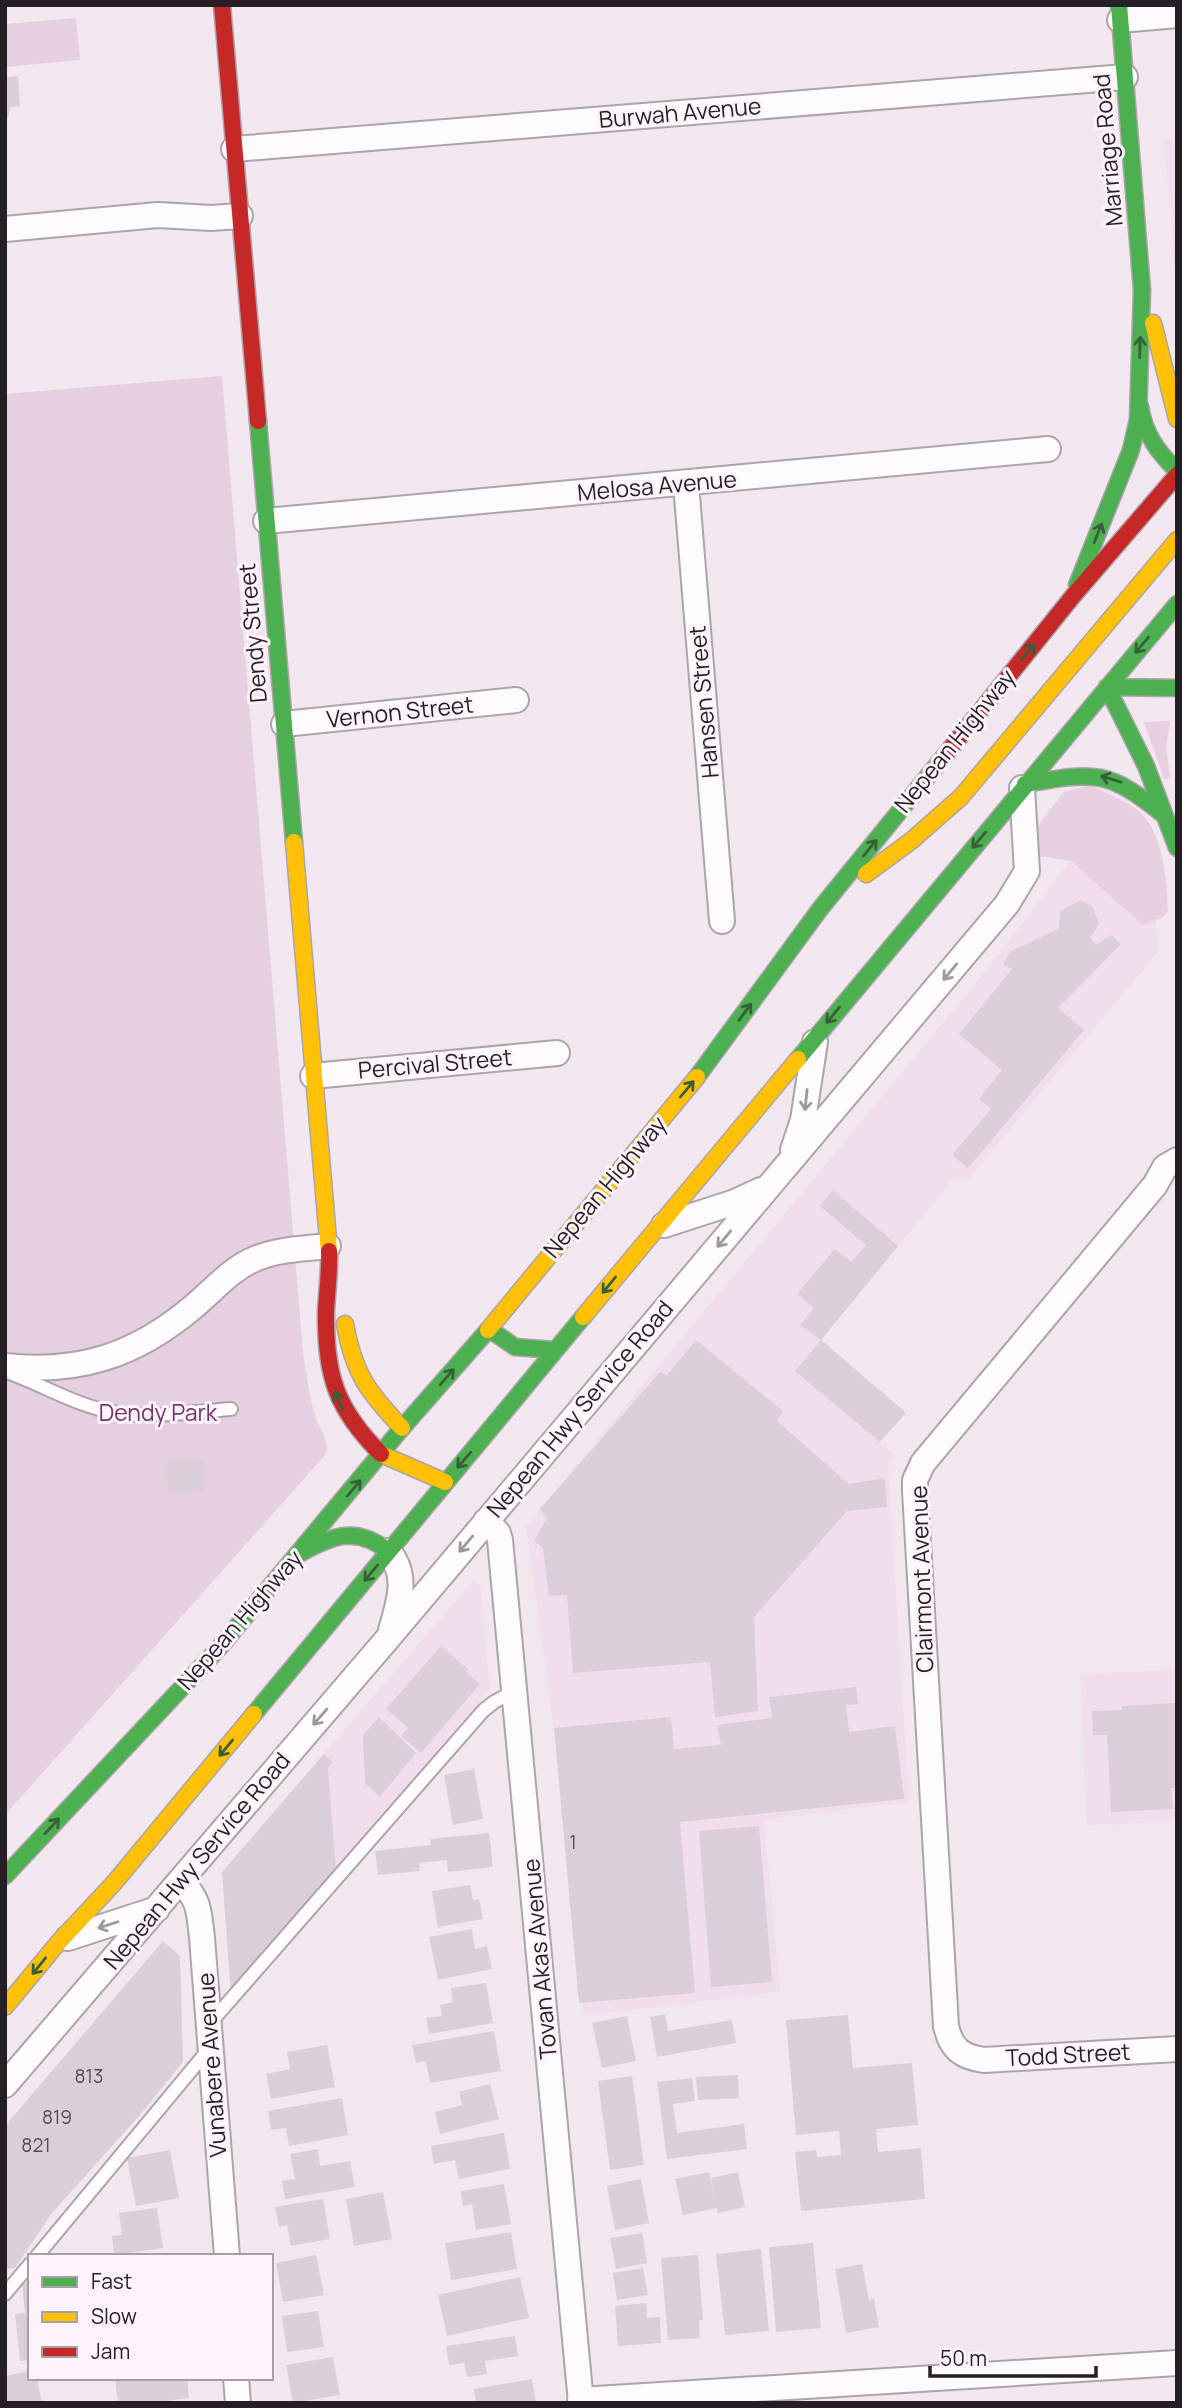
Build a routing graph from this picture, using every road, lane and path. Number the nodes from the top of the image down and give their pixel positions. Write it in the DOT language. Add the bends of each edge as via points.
graph roads {
  1 [pos="222,5"];
  2 [pos="1120,13"];
  3 [pos="1177,15"];
  4 [pos="1125,77"];
  5 [pos="234,149"];
  6 [pos="239,208"];
  7 [pos="5,229"];
  8 [pos="1142,290"];
  9 [pos="1139,395"];
  10 [pos="1177,419"];
  11 [pos="1048,449"];
  12 [pos="1177,473"];
  13 [pos="686,484"];
  14 [pos="266,521"];
  15 [pos="1177,540"];
  16 [pos="1071,598"];
  17 [pos="1177,604"];
  18 [pos="1082,631"];
  19 [pos="1102,676"];
  20 [pos="1177,688"];
  21 [pos="516,700"];
  22 [pos="284,724"];
  23 [pos="1011,776"];
  24 [pos="1166,818"];
  25 [pos="1177,848"];
  26 [pos="827,901"];
  27 [pos="722,921"];
  28 [pos="817,1035"];
  29 [pos="557,1053"];
  30 [pos="313,1076"];
  31 [pos="1177,1160"];
  32 [pos="780,1172"];
  33 [pos="1166,1183"];
  34 [pos="656,1228"];
  35 [pos="328,1251"];
  36 [pos="489,1329"];
  37 [pos="554,1350"];
  38 [pos="5,1369"];
  39 [pos="230,1409"];
  40 [pos="411,1439"];
  41 [pos="381,1454"];
  42 [pos="445,1482"];
  43 [pos="486,1521"];
  44 [pos="388,1551"];
  45 [pos="294,1558"];
  46 [pos="389,1637"];
  47 [pos="515,1691"];
  48 [pos="5,1876"];
  49 [pos="180,1881"];
  50 [pos="158,1909"];
  51 [pos="58,1943"];
  52 [pos="13,1989"];
  53 [pos="5,2007"];
  54 [pos="210,2035"];
  55 [pos="1177,2049"];
  56 [pos="961,2054"];
  57 [pos="5,2085"];
  58 [pos="39,2254"];
  59 [pos="227,2254"];
  60 [pos="28,2266"];
  61 [pos="5,2294"];
  62 [pos="1177,2363"];
  63 [pos="236,2380"];
  64 [pos="580,2401"];
  65 [pos="238,2403"];
  1 -- 5 [label="main road, Dendy Street"];
  2 -- 3 [label="street"];
  2 -- 4 [label="main road, Marriage Road"];
  4 -- 5 [label="street, Burwah Avenue"];
  4 -- 8 [label="main road, Marriage Road"];
  5 -- 6 [label="main road, Dendy Street"];
  6 -- 7 [label="street" via="211,218 158,215"];
  6 -- 14 [label="main road, Dendy Street"];
  9 -- 8 [label="main road, Marriage Road, one-way"];
  8 -- 10 [label="main road, Marriage Road"];
  9 -- 12 [label="main road" via="1145,433"];
  16 -- 9 [label="main road, Marriage Road, one-way" via="1135,440"];
  11 -- 13 [label="street, Melosa Avenue"];
  12 -- 16 [label="main road, Nepean Highway"];
  13 -- 14 [label="street, Melosa Avenue"];
  13 -- 27 [label="street, Hansen Street"];
  14 -- 22 [label="main road, Dendy Street"];
  15 -- 18 [label="main road"];
  16 -- 18 [label="main road"];
  26 -- 16 [label="main road, Nepean Highway, one-way"];
  17 -- 19 [label="main road, one-way"];
  18 -- 19 [label="main road"];
  18 -- 23 [label="main road"];
  19 -- 20 [label="main road"];
  19 -- 23 [label="main road"];
  19 -- 24 [label="main road"];
  21 -- 22 [label="street, Vernon Street"];
  22 -- 30 [label="main road, Dendy Street"];
  24 -- 23 [label="main road, one-way" via="1133,789 1110,778"];
  23 -- 26 [label="main road" via="972,785 899,850"];
  23 -- 28 [label="main road, one-way"];
  23 -- 32 [label="street, Nepean Hwy Service Road, one-way" via="1027,865 1020,884"];
  24 -- 25 [label="main road"];
  36 -- 26 [label="main road, Nepean Highway, one-way" via="705,1067"];
  28 -- 32 [label="street, Nepean Hwy Service Road, one-way" via="803,1120"];
  28 -- 34 [label="main road"];
  29 -- 30 [label="street, Percival Street"];
  30 -- 35 [label="main road, Dendy Street"];
  31 -- 33 [label="street, Clairmont Avenue" via="1166,1167"];
  32 -- 34 [label="street, Nepean Hwy Service Road" via="741,1200"];
  32 -- 43 [label="street, Nepean Hwy Service Road, one-way"];
  33 -- 56 [label="street, Clairmont Avenue" via="923,1463 915,1480 947,2026 949,2039"];
  34 -- 37 [label="main road, one-way"];
  35 -- 38 [label="street" via="281,1251 257,1258 241,1266 165,1330 119,1354 64,1367"];
  35 -- 40 [label="main road, Dendy Street" via="355,1369"];
  41 -- 35 [label="main road, Dendy Street, one-way" via="362,1438 338,1401 326,1328"];
  36 -- 37 [label="main road" via="515,1347"];
  40 -- 36 [label="main road, Nepean Highway, one-way"];
  37 -- 42 [label="main road, one-way"];
  38 -- 39 [label="lane" via="81,1404 117,1413"];
  40 -- 41 [label="main road, Nepean Highway"];
  40 -- 42 [label="main road, Dendy Street"];
  41 -- 42 [label="main road, Dendy Street"];
  45 -- 41 [label="main road, Nepean Highway, one-way"];
  42 -- 44 [label="main road"];
  43 -- 46 [label="street, Nepean Hwy Service Road, one-way"];
  43 -- 47 [label="street, Tovan Akas Avenue" via="500,1540"];
  44 -- 45 [label="main road" via="371,1538 347,1535 320,1542"];
  44 -- 46 [label="street, Nepean Hwy Service Road" via="398,1564 401,1588"];
  44 -- 51 [label="main road, one-way" via="114,1883"];
  48 -- 45 [label="main road, Nepean Highway, one-way" via="220,1647"];
  46 -- 49 [label="street, Nepean Hwy Service Road, one-way"];
  47 -- 54 [label="lane" via="483,1711"];
  47 -- 64 [label="street, Tovan Akas Avenue"];
  49 -- 50 [label="street, Nepean Hwy Service Road"];
  49 -- 54 [label="street, Vunabere Avenue" via="192,1891 198,1906"];
  50 -- 51 [label="street, one-way"];
  50 -- 57 [label="street, Nepean Hwy Service Road"];
  51 -- 52 [label="main road, one-way"];
  52 -- 53 [label="main road"];
  54 -- 58 [label="lane"];
  54 -- 59 [label="street, Vunabere Avenue"];
  55 -- 56 [label="street, Todd Street" via="984,2060"];
  60 -- 61 [label="lane"];
  62 -- 64 [label="street"];
  63 -- 65 [label="street"];
}
